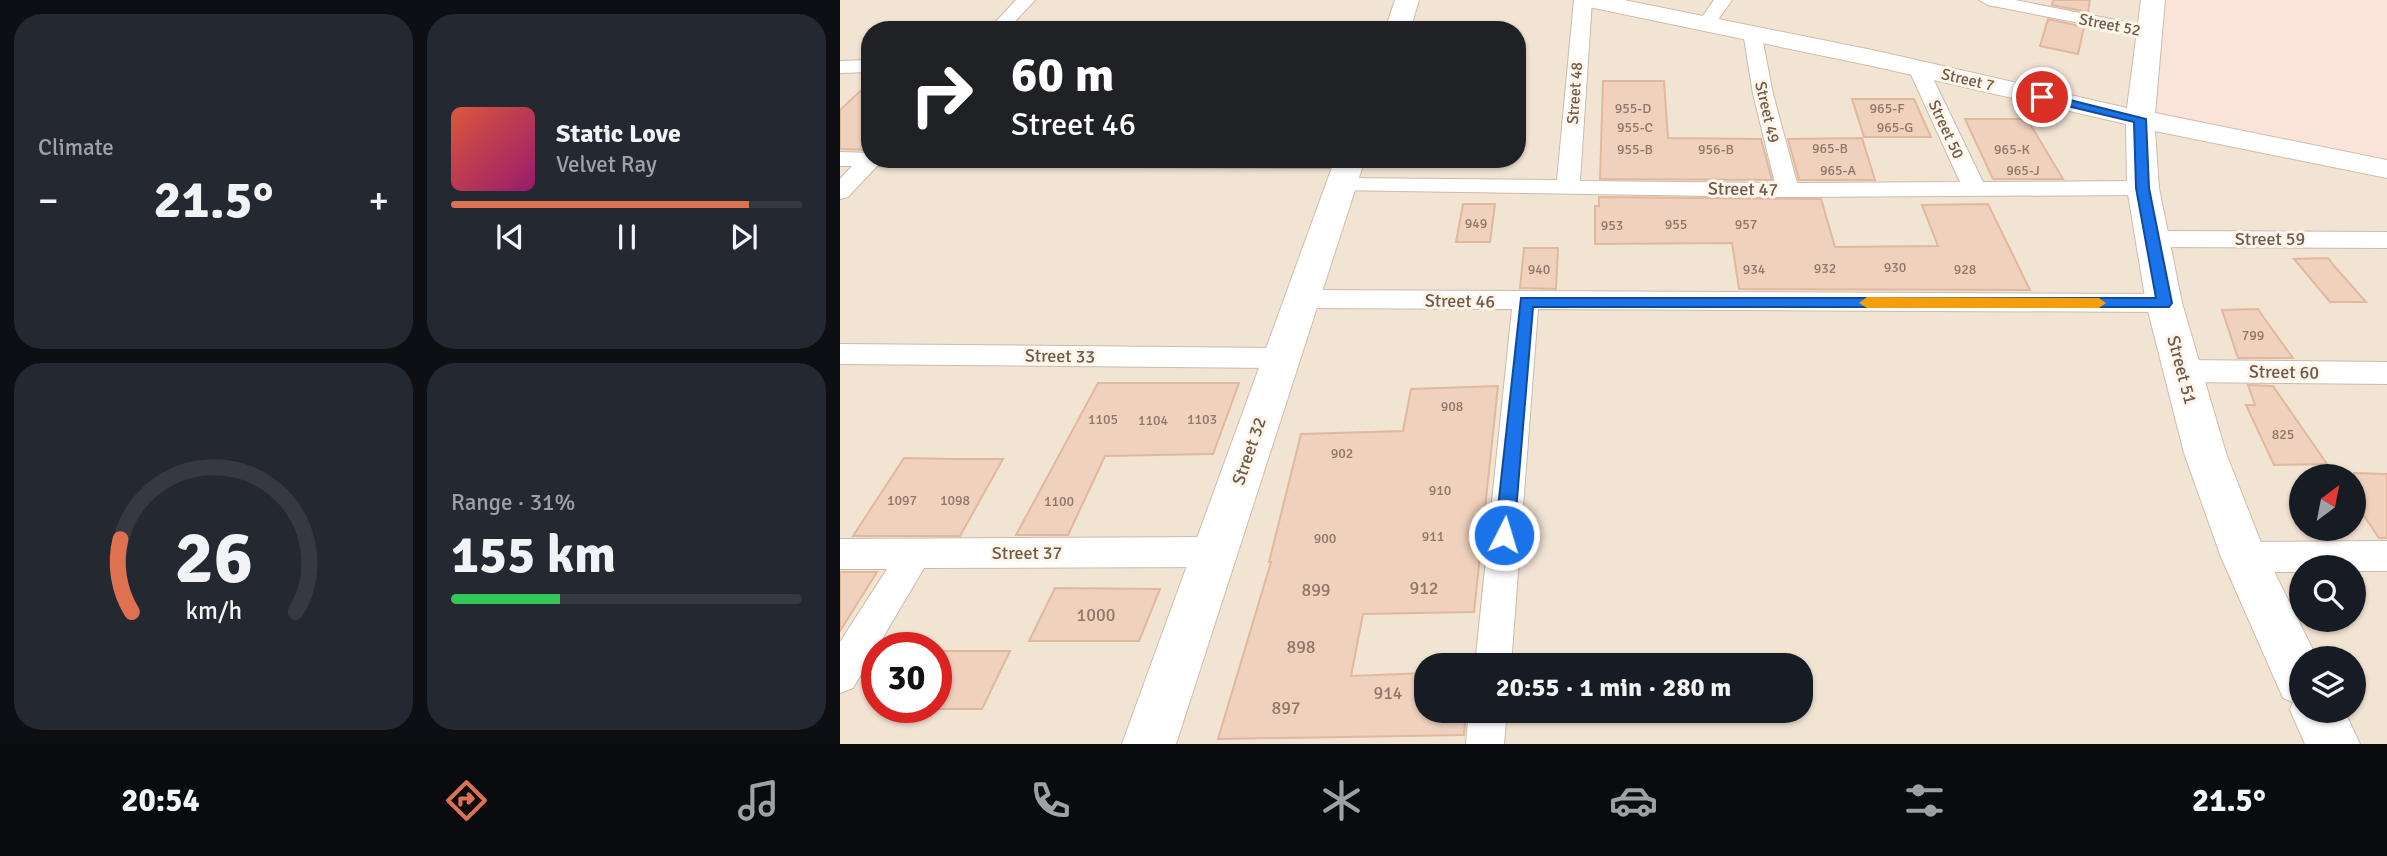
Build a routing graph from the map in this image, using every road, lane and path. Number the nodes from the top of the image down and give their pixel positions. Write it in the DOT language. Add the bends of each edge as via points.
graph roads {
  1 [pos="1026,0"];
  2 [pos="1407,0"];
  3 [pos="1583,0"];
  4 [pos="1589,0"];
  5 [pos="1723,0"];
  6 [pos="1988,0"];
  7 [pos="2152,16"];
  8 [pos="1006,21"];
  9 [pos="1400,21"];
  10 [pos="1707,23"];
  11 [pos="1752,32"];
  12 [pos="840,66"];
  13 [pos="861,66"];
  14 [pos="1918,68"];
  15 [pos="2140,119"];
  16 [pos="840,159"];
  17 [pos="861,159"];
  18 [pos="863,168"];
  19 [pos="1347,168"];
  20 [pos="2387,169"];
  21 [pos="1568,186"];
  22 [pos="2143,188"];
  23 [pos="1975,189"];
  24 [pos="1787,190"];
  25 [pos="840,192"];
  26 [pos="2152,239"];
  27 [pos="2387,240"];
  28 [pos="1302,299"];
  29 [pos="1526,302"];
  30 [pos="2164,303"];
  31 [pos="840,354"];
  32 [pos="1281,358"];
  33 [pos="2181,371"];
  34 [pos="2387,373"];
  35 [pos="1214,552"];
  36 [pos="915,553"];
  37 [pos="840,554"];
  38 [pos="2387,556"];
  39 [pos="2245,557"];
  40 [pos="1494,653"];
  41 [pos="2289,654"];
  42 [pos="840,675"];
  43 [pos="1487,723"];
  44 [pos="2322,723"];
  45 [pos="1149,744"];
  46 [pos="1485,744"];
  47 [pos="2333,744"];
  1 -- 8 [label="street"];
  2 -- 9 [label="street"];
  3 -- 21 [label="street, Street 48"];
  4 -- 10 [label="street, Street 7"];
  5 -- 10 [label="street"];
  6 -- 7 [label="street, Street 52"];
  7 -- 15 [label="street, Street 51"];
  10 -- 11 [label="street, Street 7"];
  11 -- 14 [label="street, Street 7"];
  11 -- 24 [label="street, Street 49"];
  12 -- 13 [label="street"];
  14 -- 15 [label="street, Street 7"];
  14 -- 23 [label="street, Street 50"];
  15 -- 20 [label="street, Street 7"];
  15 -- 22 [label="street, Street 51"];
  16 -- 17 [label="street, Street 47"];
  18 -- 25 [label="street"];
  19 -- 21 [label="street, Street 47"];
  19 -- 28 [label="street, Street 32"];
  21 -- 24 [label="street, Street 47"];
  22 -- 23 [label="street, Street 47"];
  22 -- 26 [label="street, Street 51"];
  23 -- 24 [label="street, Street 47"];
  26 -- 27 [label="street, Street 59"];
  26 -- 30 [label="street, Street 51"];
  28 -- 29 [label="street, Street 46"];
  28 -- 32 [label="street, Street 32"];
  29 -- 30 [label="street, Street 46"];
  29 -- 40 [label="street"];
  30 -- 33 [label="street, Street 51"];
  31 -- 32 [label="street, Street 33"];
  32 -- 35 [label="street, Street 32"];
  33 -- 34 [label="street, Street 60"];
  33 -- 39 [label="street, Street 51" via="2205,453"];
  35 -- 36 [label="street, Street 37"];
  35 -- 45 [label="street, Street 32"];
  36 -- 37 [label="street, Street 37"];
  36 -- 42 [label="street"];
  38 -- 39 [label="street"];
  39 -- 41 [label="street, Street 51"];
  43 -- 46 [label="street"];
  44 -- 47 [label="street"];
}
